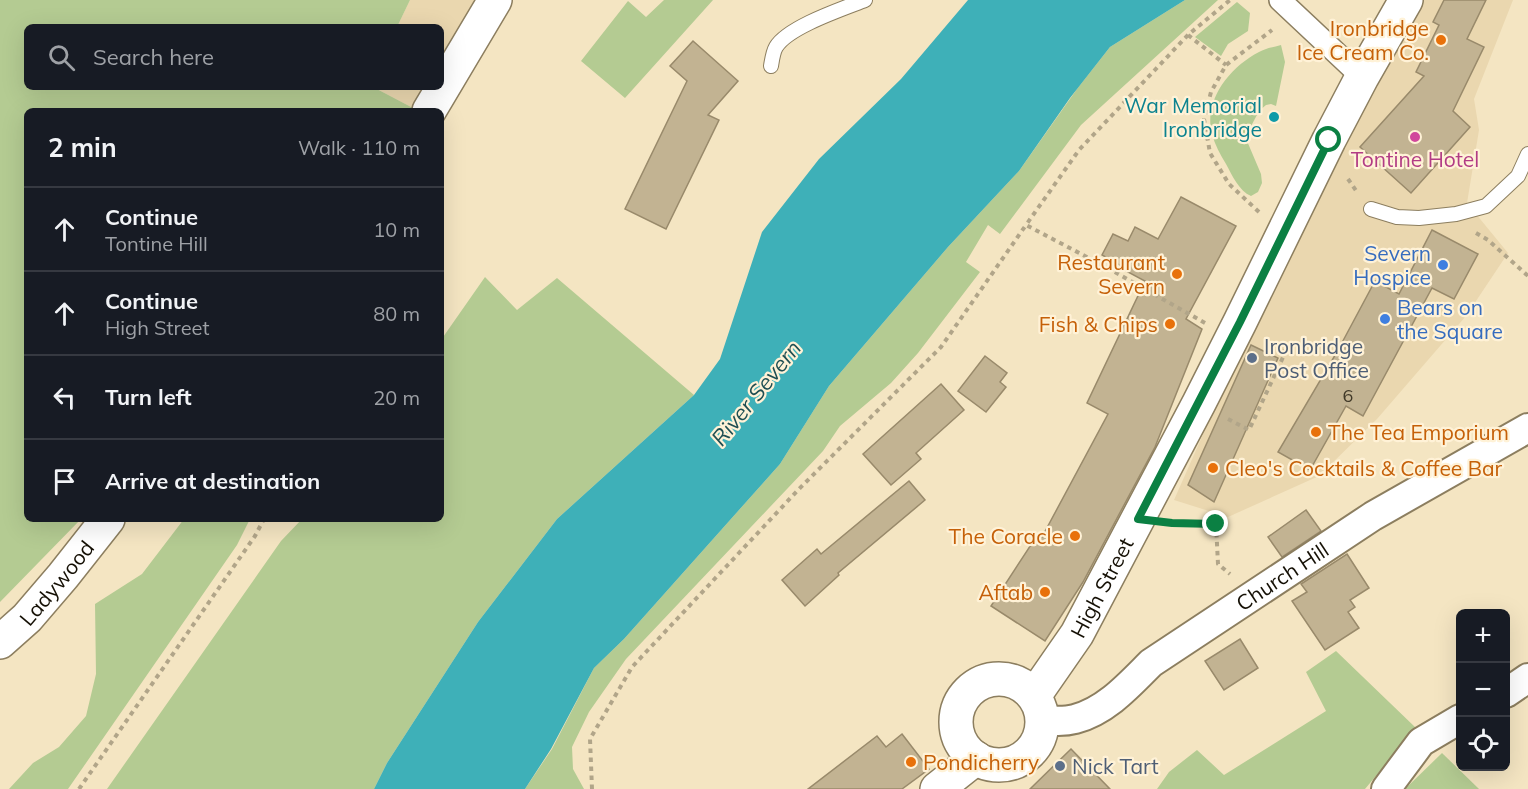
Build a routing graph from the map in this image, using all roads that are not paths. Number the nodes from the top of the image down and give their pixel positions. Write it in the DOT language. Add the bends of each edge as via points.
graph roads {
  1 [pos="495,0"];
  2 [pos="864,0"];
  3 [pos="1280,0"];
  4 [pos="1406,0"];
  5 [pos="771,66"];
  6 [pos="1362,77"];
  7 [pos="444,86"];
  8 [pos="441,90"];
  9 [pos="431,108"];
  10 [pos="1528,154"];
  11 [pos="1371,209"];
  12 [pos="1528,428"];
  13 [pos="106,522"];
  14 [pos="0,642"];
  15 [pos="1528,678"];
  16 [pos="1510,690"];
  17 [pos="1038,708"];
  18 [pos="1456,722"];
  19 [pos="986,770"];
  20 [pos="937,789"];
  21 [pos="1386,789"];
  1 -- 7 [label="street"];
  2 -- 5 [label="lane" via="789,34 775,48"];
  3 -- 6 [label="street"];
  4 -- 6 [label="street, High Street"];
  6 -- 17 [label="street, High Street" via="1199,403"];
  8 -- 9 [label="street"];
  10 -- 11 [label="lane" via="1518,176 1486,206 1419,218 1397,217"];
  12 -- 17 [label="street, Church Hill" via="1373,516 1151,663 1125,690 1096,711 1062,722"];
  13 -- 14 [label="street, Ladywood" via="27,618"];
  15 -- 16 [label="street"];
  17 -- 19 [label="street" via="1041,732 1036,744 1017,761"];
  17 -- 19 [label="street" via="1024,687 999,679 986,681 964,698 956,723 959,737"];
  18 -- 21 [label="street" via="1421,742"];
  19 -- 20 [label="street"];
}
